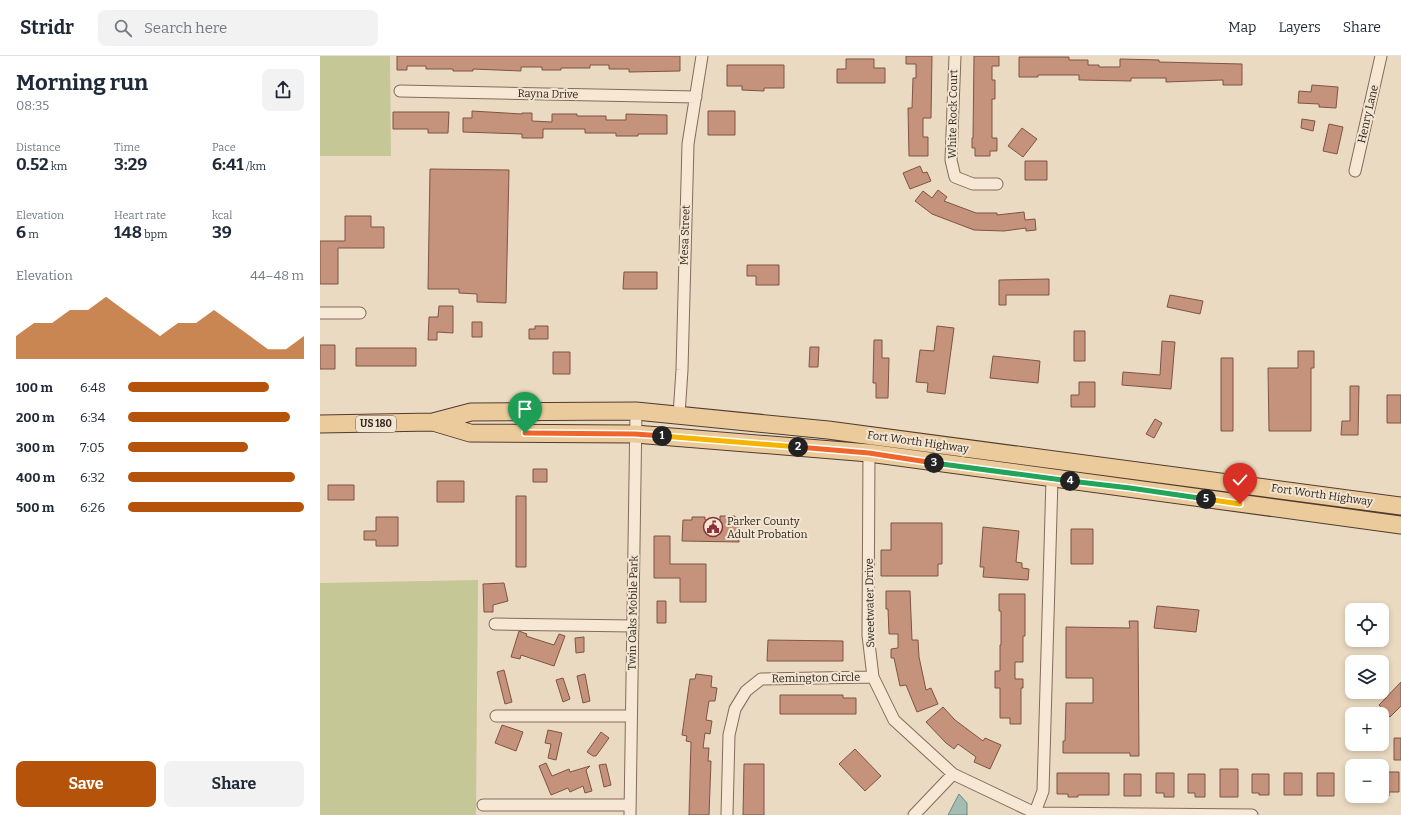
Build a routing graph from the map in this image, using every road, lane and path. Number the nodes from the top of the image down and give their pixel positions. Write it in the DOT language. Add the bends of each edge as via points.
graph roads {
  1 [pos="702,56"];
  2 [pos="955,56"];
  3 [pos="1382,56"];
  4 [pos="400,91"];
  5 [pos="696,97"];
  6 [pos="1355,171"];
  7 [pos="997,184"];
  8 [pos="320,313"];
  9 [pos="360,313"];
  10 [pos="636,411"];
  11 [pos="679,415"];
  12 [pos="433,422"];
  13 [pos="320,424"];
  14 [pos="855,433"];
  15 [pos="635,434"];
  16 [pos="753,444"];
  17 [pos="961,447"];
  18 [pos="869,453"];
  19 [pos="1131,470"];
  20 [pos="1052,479"];
  21 [pos="1242,485"];
  22 [pos="1130,488"];
  23 [pos="1240,504"];
  24 [pos="1401,506"];
  25 [pos="1401,525"];
  26 [pos="495,624"];
  27 [pos="633,626"];
  28 [pos="873,677"];
  29 [pos="496,716"];
  30 [pos="632,716"];
  31 [pos="953,774"];
  32 [pos="483,804"];
  33 [pos="630,810"];
  34 [pos="1034,814"];
  35 [pos="727,815"];
  36 [pos="914,815"];
  37 [pos="1252,815"];
  1 -- 5 [label="street, Mesa Street"];
  2 -- 7 [label="street, White Rock Court" via="951,160 955,177 973,184"];
  3 -- 6 [label="street, Henry Lane"];
  4 -- 5 [label="street, Rayna Drive"];
  5 -- 11 [label="street, Mesa Street" via="688,144"];
  8 -- 9 [label="street"];
  10 -- 11 [label="main road, Fort Worth Highway / US 180"];
  10 -- 12 [label="main road, Fort Worth Highway / US 180" via="471,412"];
  10 -- 15 [label="street, Twin Oaks Mobile Park"];
  11 -- 14 [label="main road, Fort Worth Highway / US 180"];
  12 -- 13 [label="main road, Fort Worth Highway / US 180"];
  12 -- 15 [label="main road, Fort Worth Highway / US 180" via="470,433"];
  14 -- 16 [label="main road" via="840,442 798,437 763,438"];
  14 -- 17 [label="main road, Fort Worth Highway / US 180"];
  15 -- 16 [label="main road, Fort Worth Highway / US 180"];
  15 -- 27 [label="street, Twin Oaks Mobile Park"];
  16 -- 18 [label="main road, Fort Worth Highway / US 180"];
  17 -- 18 [label="main road" via="951,452 881,445 871,449"];
  17 -- 19 [label="main road, Fort Worth Highway / US 180"];
  18 -- 20 [label="main road, Fort Worth Highway / US 180"];
  18 -- 28 [label="street, Sweetwater Drive" via="868,635"];
  19 -- 21 [label="main road, Fort Worth Highway / US 180"];
  19 -- 22 [label="main road"];
  20 -- 22 [label="main road, Fort Worth Highway / US 180"];
  20 -- 34 [label="street" via="1043,791"];
  21 -- 23 [label="main road"];
  21 -- 24 [label="main road, Fort Worth Highway / US 180"];
  22 -- 23 [label="main road, Fort Worth Highway / US 180"];
  23 -- 25 [label="main road, Fort Worth Highway / US 180"];
  26 -- 27 [label="street"];
  27 -- 30 [label="street, Twin Oaks Mobile Park"];
  28 -- 31 [label="street, Sweetwater Drive" via="894,720"];
  28 -- 35 [label="street, Remington Circle" via="761,679 746,691 735,709 729,735"];
  29 -- 30 [label="street"];
  30 -- 33 [label="street, Twin Oaks Mobile Park"];
  31 -- 34 [label="street, Sweetwater Drive"];
  31 -- 36 [label="street"];
  32 -- 33 [label="street"];
  34 -- 37 [label="street, Sweetwater Drive"];
}
